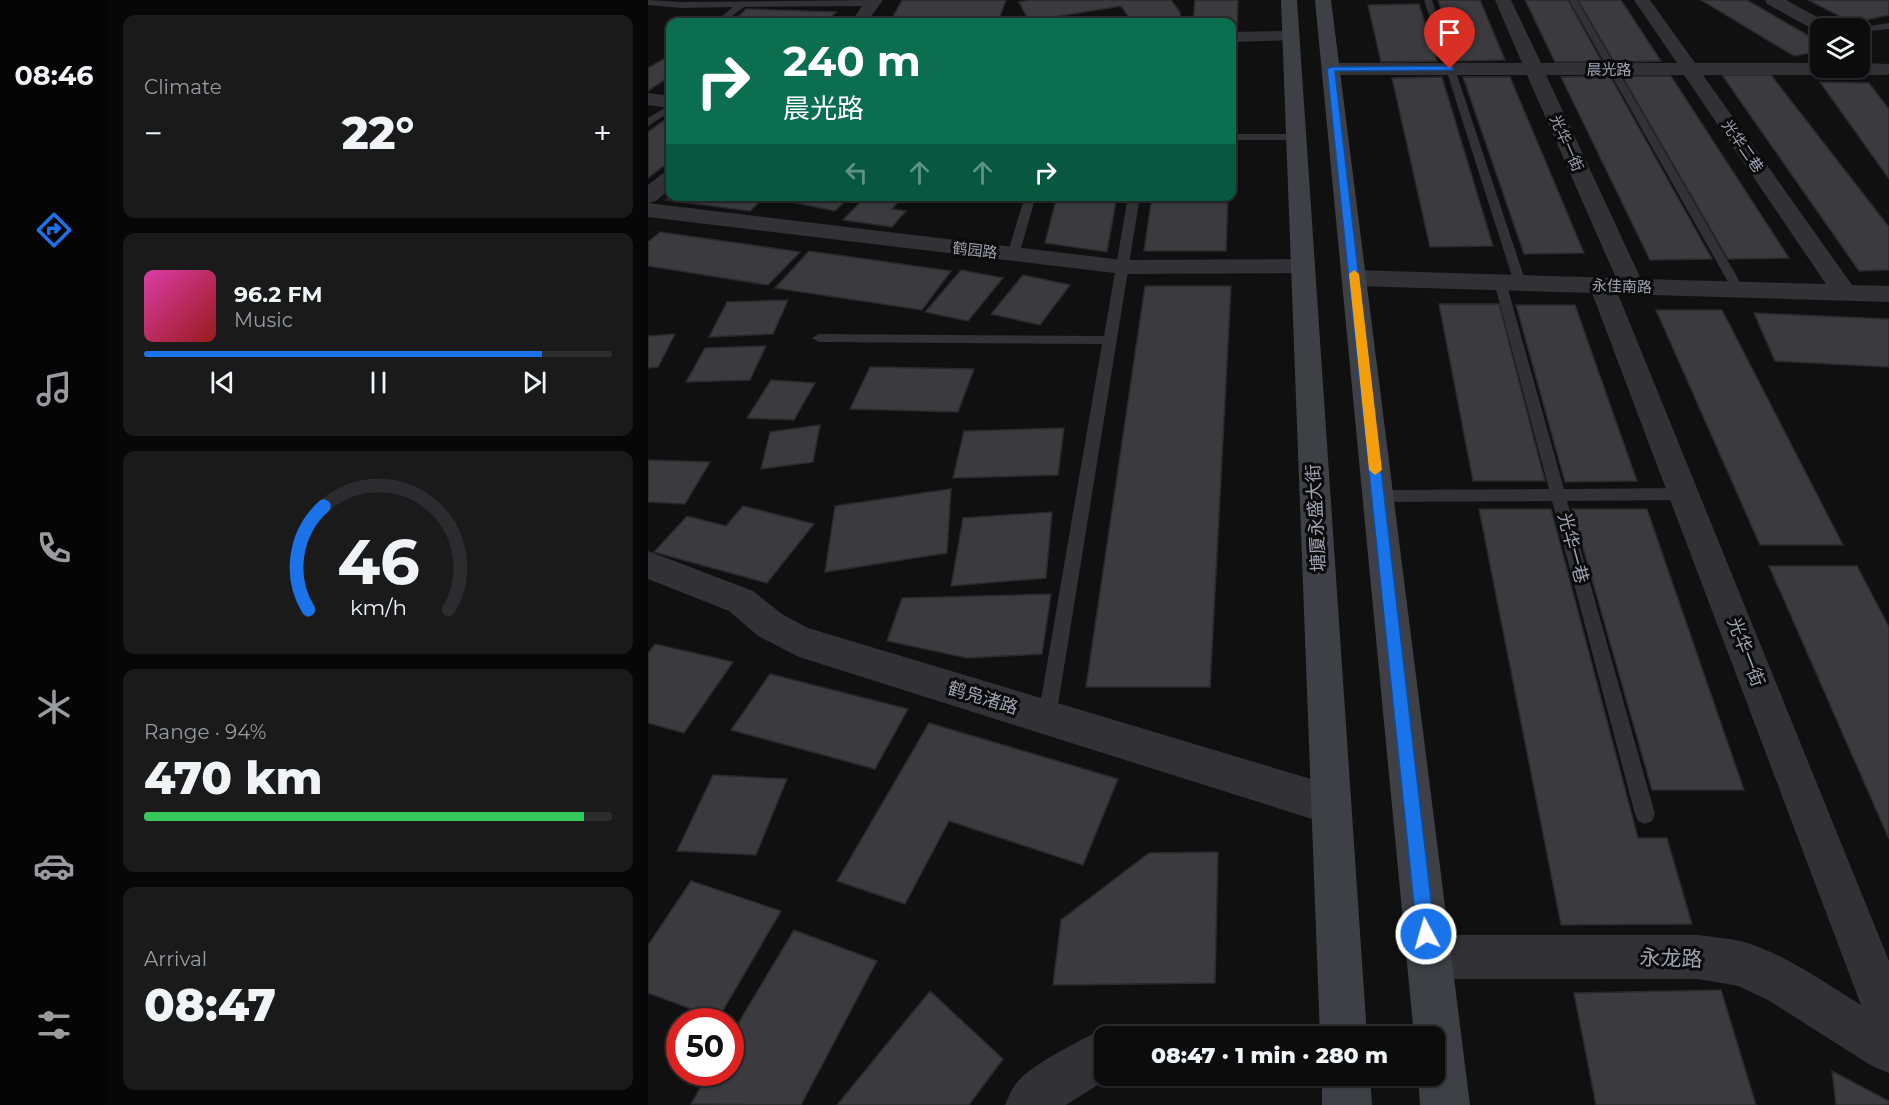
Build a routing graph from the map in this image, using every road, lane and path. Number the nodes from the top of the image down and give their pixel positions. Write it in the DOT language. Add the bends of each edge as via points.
graph roads {
  1 [pos="1289,0"];
  2 [pos="1323,0"];
  3 [pos="1428,0"];
  4 [pos="1503,0"];
  5 [pos="1573,0"];
  6 [pos="1642,0"];
  7 [pos="1773,0"];
  8 [pos="648,2"];
  9 [pos="874,2"];
  10 [pos="742,4"];
  11 [pos="724,18"];
  12 [pos="862,18"];
  13 [pos="1810,20"];
  14 [pos="1889,26"];
  15 [pos="1870,28"];
  16 [pos="1291,36"];
  17 [pos="1236,37"];
  18 [pos="1870,56"];
  19 [pos="1331,69"];
  20 [pos="1450,69"];
  21 [pos="1534,69"];
  22 [pos="1612,69"];
  23 [pos="1689,69"];
  24 [pos="1888,70"];
  25 [pos="648,99"];
  26 [pos="666,101"];
  27 [pos="666,111"];
  28 [pos="648,123"];
  29 [pos="1236,137"];
  30 [pos="1296,137"];
  31 [pos="666,181"];
  32 [pos="648,196"];
  33 [pos="1029,201"];
  34 [pos="1133,201"];
  35 [pos="648,210"];
  36 [pos="1013,255"];
  37 [pos="1303,266"];
  38 [pos="1123,267"];
  39 [pos="1354,278"];
  40 [pos="1510,283"];
  41 [pos="1617,286"];
  42 [pos="1738,290"];
  43 [pos="1845,293"];
  44 [pos="1889,294"];
  45 [pos="819,338"];
  46 [pos="1110,340"];
  47 [pos="1684,494"];
  48 [pos="1558,495"];
  49 [pos="1378,496"];
  50 [pos="648,565"];
  51 [pos="1047,717"];
  52 [pos="1331,805"];
  53 [pos="1645,814"];
  54 [pos="1429,957"];
  55 [pos="1889,1018"];
  56 [pos="1343,1026"];
  57 [pos="1889,1049"];
  58 [pos="1094,1059"];
  59 [pos="1346,1086"];
  60 [pos="1030,1105"];
  61 [pos="1347,1105"];
  62 [pos="1445,1105"];
  1 -- 16 [label="main road, 塘厦永盛大街"];
  2 -- 19 [label="main road"];
  3 -- 20 [label="lane, 光华一巷"];
  4 -- 21 [label="street, 光华一街"];
  5 -- 22 [label="lane"];
  6 -- 23 [label="street, 光华二巷"];
  7 -- 13 [label="street"];
  8 -- 10 [label="lane"];
  9 -- 10 [label="lane"];
  9 -- 12 [label="street"];
  10 -- 11 [label="lane"];
  14 -- 15 [label="lane"];
  16 -- 17 [label="street"];
  16 -- 30 [label="main road, 塘厦永盛大街"];
  18 -- 24 [label="street"];
  19 -- 20 [label="street, 晨光路"];
  19 -- 39 [label="main road"];
  20 -- 21 [label="street, 晨光路"];
  20 -- 40 [label="lane, 光华一巷"];
  21 -- 22 [label="street, 晨光路"];
  21 -- 41 [label="street, 光华一街"];
  22 -- 23 [label="street, 晨光路"];
  22 -- 42 [label="lane"];
  23 -- 24 [label="street, 晨光路"];
  23 -- 43 [label="street, 光华二巷"];
  25 -- 26 [label="street"];
  27 -- 28 [label="lane"];
  29 -- 30 [label="lane"];
  30 -- 37 [label="main road, 塘厦永盛大街"];
  31 -- 32 [label="street"];
  33 -- 36 [label="lane"];
  34 -- 38 [label="lane"];
  35 -- 36 [label="street, 鹤园路"];
  36 -- 38 [label="street, 鹤园路"];
  37 -- 38 [label="street, 鹤园路"];
  37 -- 52 [label="main road, 塘厦永盛大街"];
  38 -- 46 [label="lane"];
  39 -- 40 [label="street, 永佳南路"];
  39 -- 49 [label="main road"];
  40 -- 41 [label="street, 永佳南路"];
  40 -- 48 [label="lane, 光华一巷"];
  41 -- 42 [label="street, 永佳南路"];
  41 -- 47 [label="street, 光华一街"];
  42 -- 43 [label="street, 永佳南路"];
  43 -- 44 [label="street, 永佳南路"];
  45 -- 46 [label="lane"];
  46 -- 51 [label="lane"];
  47 -- 48 [label="lane"];
  47 -- 55 [label="street, 光华一街"];
  48 -- 49 [label="lane"];
  48 -- 53 [label="lane, 光华一巷"];
  49 -- 54 [label="main road"];
  50 -- 51 [label="street, 鹤凫渚路" via="741,601 770,625 799,641"];
  51 -- 52 [label="street, 鹤凫渚路"];
  52 -- 56 [label="main road, 塘厦永盛大街"];
  54 -- 57 [label="street, 永龙路" via="1698,957 1741,964 1784,984"];
  54 -- 62 [label="main road"];
  58 -- 60 [label="street" via="1040,1093"];
  59 -- 61 [label="main road"];
}
